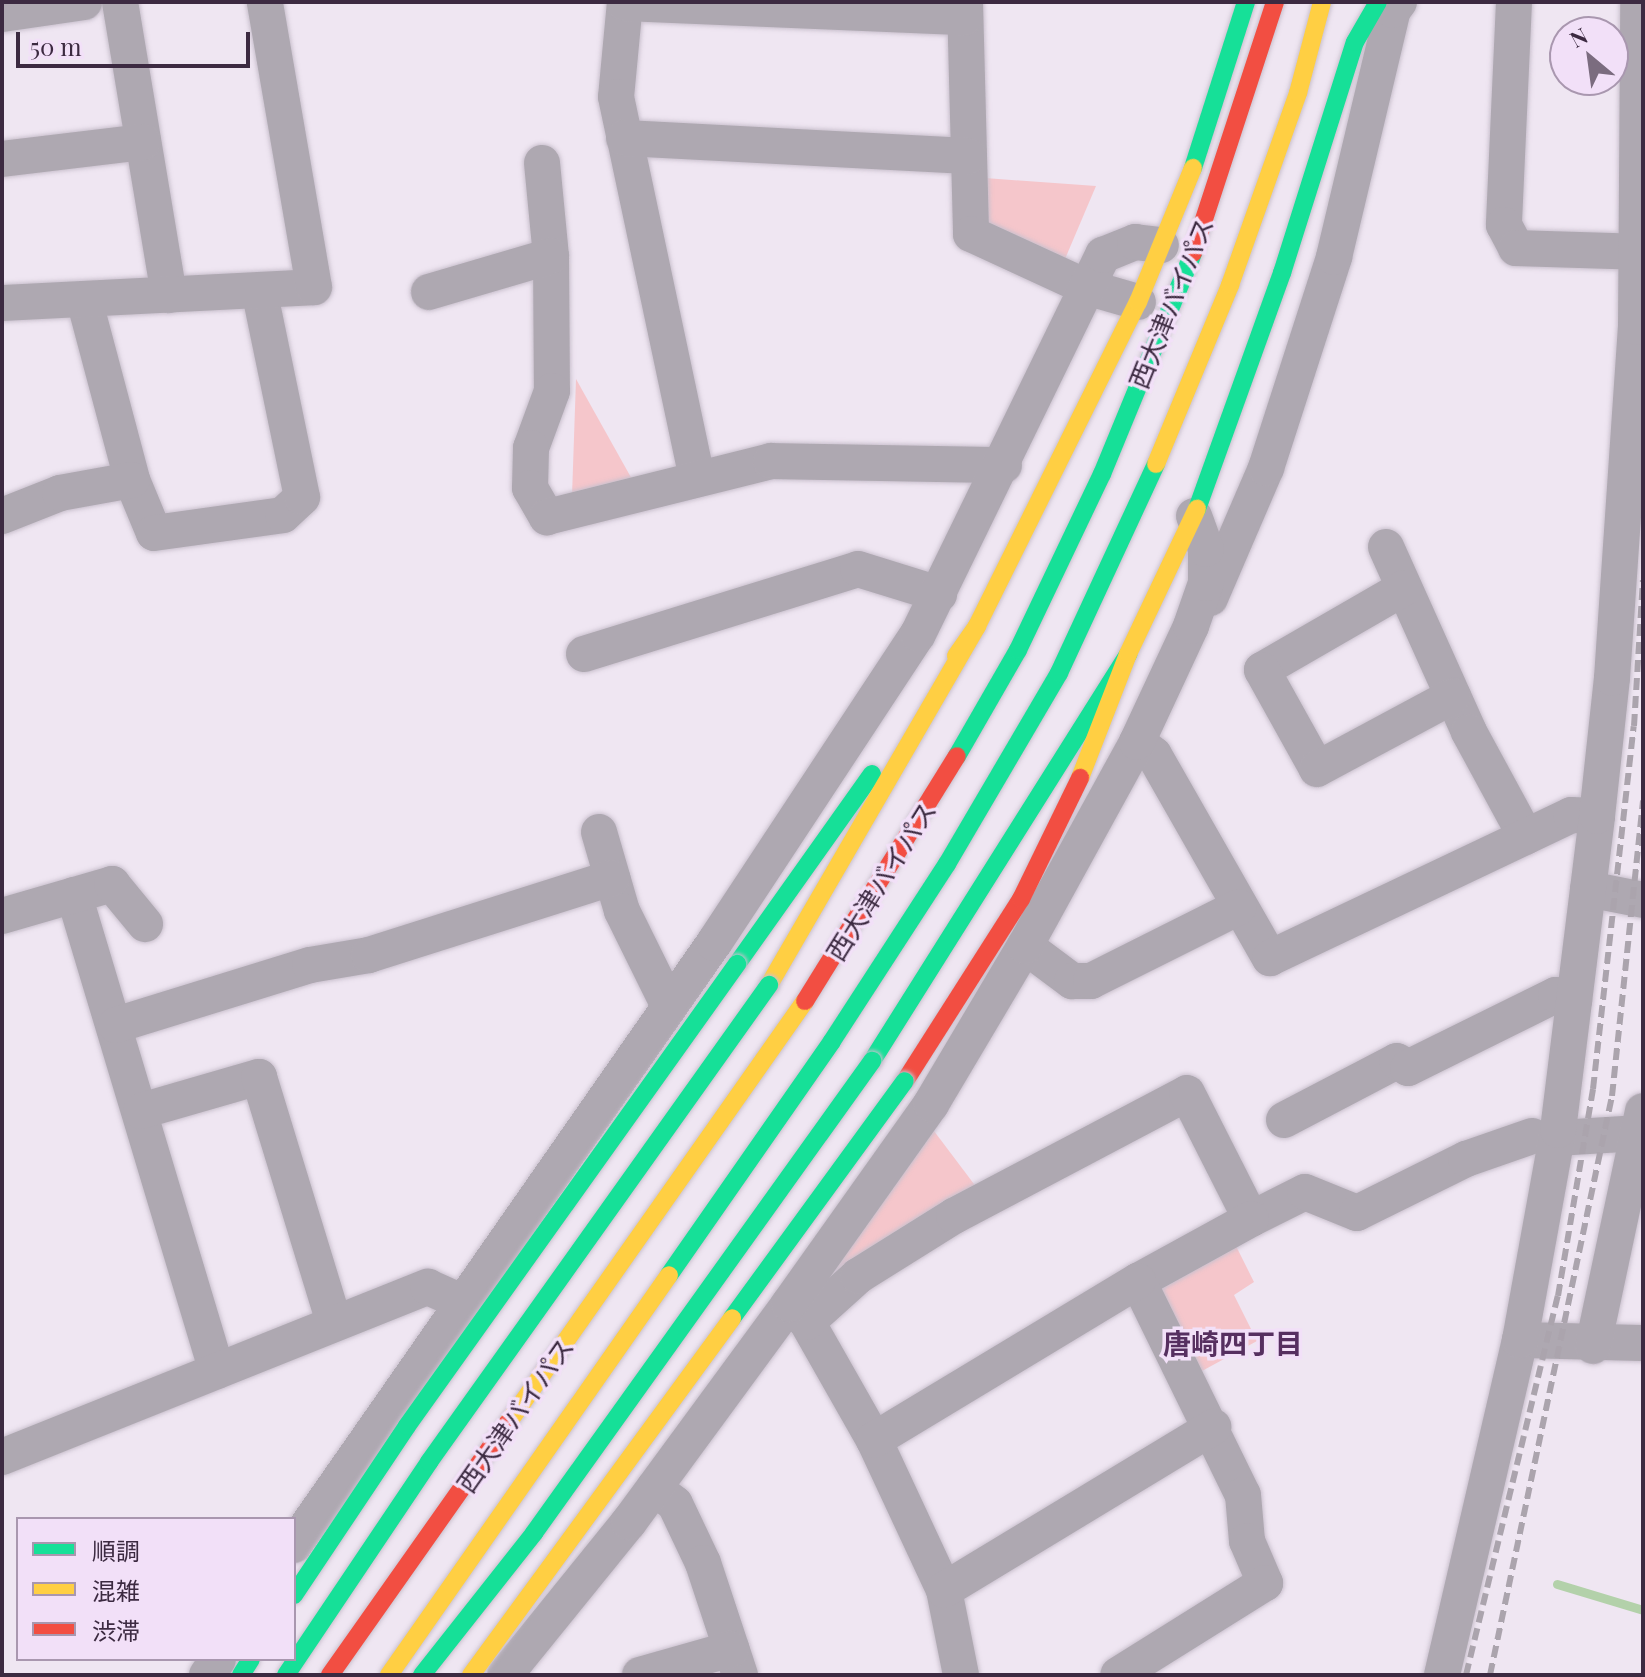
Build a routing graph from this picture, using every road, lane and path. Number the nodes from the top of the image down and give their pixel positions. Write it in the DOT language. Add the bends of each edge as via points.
graph roads {
  1 [pos="84,2"];
  2 [pos="120,2"];
  3 [pos="265,2"];
  4 [pos="625,2"];
  5 [pos="1246,2"];
  6 [pos="1275,2"];
  7 [pos="1322,2"];
  8 [pos="1378,2"];
  9 [pos="1399,2"];
  10 [pos="1514,2"];
  11 [pos="1638,2"];
  12 [pos="965,10"];
  13 [pos="2,14"];
  14 [pos="624,138"];
  15 [pos="143,142"];
  16 [pos="969,156"];
  17 [pos="2,159"];
  18 [pos="542,163"];
  19 [pos="1161,245"];
  20 [pos="1640,252"];
  21 [pos="551,256"];
  22 [pos="1086,287"];
  23 [pos="259,290"];
  24 [pos="429,292"];
  25 [pos="169,295"];
  26 [pos="84,299"];
  27 [pos="1138,302"];
  28 [pos="2,303"];
  29 [pos="1004,465"];
  30 [pos="697,478"];
  31 [pos="132,480"];
  32 [pos="2,516"];
  33 [pos="1194,516"];
  34 [pos="1386,547"];
  35 [pos="1404,588"];
  36 [pos="939,594"];
  37 [pos="977,626"];
  38 [pos="1191,626"];
  39 [pos="584,654"];
  40 [pos="1128,654"];
  41 [pos="1453,696"];
  42 [pos="1137,742"];
  43 [pos="1597,816"];
  44 [pos="599,832"];
  45 [pos="1526,837"];
  46 [pos="612,878"];
  47 [pos="1588,889"];
  48 [pos="74,895"];
  49 [pos="1643,900"];
  50 [pos="1239,907"];
  51 [pos="2,916"];
  52 [pos="145,924"];
  53 [pos="1025,946"];
  54 [pos="1574,1000"];
  55 [pos="668,1004"];
  56 [pos="116,1025"];
  57 [pos="141,1111"];
  58 [pos="1284,1120"];
  59 [pos="1641,1122"];
  60 [pos="1544,1137"];
  61 [pos="567,1148"];
  62 [pos="1251,1219"];
  63 [pos="1138,1281"];
  64 [pos="460,1301"];
  65 [pos="798,1313"];
  66 [pos="334,1323"];
  67 [pos="1520,1340"];
  68 [pos="1643,1343"];
  69 [pos="1593,1346"];
  70 [pos="217,1371"];
  71 [pos="1213,1427"];
  72 [pos="874,1440"];
  73 [pos="2,1457"];
  74 [pos="654,1488"];
  75 [pos="296,1542"];
  76 [pos="944,1590"];
  77 [pos="296,1592"];
  78 [pos="296,1660"];
  79 [pos="735,1662"];
  80 [pos="330,1675"];
  81 [pos="389,1675"];
  82 [pos="422,1675"];
  83 [pos="471,1675"];
  84 [pos="505,1675"];
  85 [pos="640,1675"];
  86 [pos="961,1675"];
  87 [pos="1118,1675"];
  88 [pos="1442,1675"];
  1 -- 13 [label="street"];
  2 -- 15 [label="street"];
  3 -- 23 [label="street" via="314,287"];
  4 -- 12 [label="street"];
  4 -- 14 [label="street" via="616,97"];
  5 -- 19 [label="main road" via="1211,124"];
  6 -- 80 [label="main road, 西大津バイパス, bridge" via="1187,271 1102,474 1018,650 908,841 795,1017"];
  7 -- 81 [label="main road, 西大津バイパス, bridge" via="1298,93 1230,285 1147,487 1059,673 947,864 832,1041"];
  8 -- 33 [label="main road" via="1355,42 1282,273"];
  9 -- 38 [label="street" via="1334,257 1266,468 1218,586"];
  10 -- 20 [label="street" via="1504,225 1516,248"];
  11 -- 20 [label="street"];
  12 -- 16 [label="street"];
  14 -- 16 [label="street"];
  14 -- 30 [label="street"];
  15 -- 17 [label="street"];
  15 -- 25 [label="street"];
  16 -- 22 [label="street" via="971,234"];
  18 -- 21 [label="street"];
  19 -- 22 [label="street" via="1135,242 1103,255"];
  19 -- 27 [label="main road"];
  20 -- 43 [label="street" via="1612,678"];
  21 -- 24 [label="street"];
  21 -- 30 [label="street" via="552,391 531,448 530,488 547,517"];
  22 -- 27 [label="street"];
  22 -- 29 [label="street"];
  23 -- 25 [label="street"];
  23 -- 31 [label="street" via="302,497 283,515 154,533"];
  25 -- 26 [label="street"];
  26 -- 28 [label="street"];
  26 -- 31 [label="street"];
  27 -- 37 [label="main road"];
  29 -- 30 [label="street" via="771,461"];
  29 -- 36 [label="street"];
  31 -- 32 [label="street" via="60,493"];
  33 -- 38 [label="street" via="1206,549 1206,583"];
  33 -- 40 [label="main road"];
  34 -- 35 [label="street"];
  35 -- 41 [label="street"];
  35 -- 41 [label="street" via="1262,670 1317,769"];
  36 -- 39 [label="street" via="858,569"];
  36 -- 55 [label="street" via="807,802"];
  37 -- 77 [label="main road, bridge" via="407,1426"];
  37 -- 78 [label="main road, bridge" via="769,985 437,1450"];
  38 -- 42 [label="street"];
  40 -- 82 [label="main road, bridge" via="872,1061 571,1483"];
  40 -- 83 [label="main road, bridge" via="1097,742 1021,899 905,1081"];
  41 -- 45 [label="street"];
  42 -- 50 [label="street" via="1154,755"];
  42 -- 53 [label="street"];
  43 -- 45 [label="street" via="1571,815"];
  43 -- 47 [label="street"];
  44 -- 46 [label="street"];
  45 -- 50 [label="street" via="1270,958"];
  46 -- 55 [label="street" via="622,911"];
  46 -- 56 [label="street" via="374,970 310,965"];
  47 -- 49 [label="street"];
  47 -- 54 [label="street"];
  48 -- 51 [label="street"];
  48 -- 52 [label="street" via="112,884"];
  48 -- 56 [label="street"];
  50 -- 53 [label="street" via="1091,981 1072,981"];
  53 -- 65 [label="street"];
  54 -- 58 [label="street" via="1556,995 1408,1068 1397,1061"];
  54 -- 60 [label="street"];
  55 -- 61 [label="street"];
  56 -- 57 [label="street"];
  57 -- 66 [label="street" via="259,1077"];
  57 -- 70 [label="street"];
  59 -- 60 [label="street"];
  59 -- 69 [label="street"];
  60 -- 62 [label="street" via="1466,1159 1357,1213 1305,1192"];
  60 -- 67 [label="street"];
  61 -- 64 [label="street"];
  61 -- 65 [label="street"];
  62 -- 63 [label="street"];
  62 -- 65 [label="street" via="1187,1093 954,1216"];
  63 -- 71 [label="street"];
  63 -- 72 [label="street"];
  64 -- 66 [label="street" via="428,1287"];
  64 -- 75 [label="street"];
  65 -- 72 [label="street"];
  65 -- 74 [label="street"];
  66 -- 70 [label="street"];
  67 -- 69 [label="street"];
  67 -- 88 [label="street"];
  68 -- 69 [label="street"];
  70 -- 73 [label="street"];
  71 -- 76 [label="street"];
  71 -- 87 [label="street" via="1243,1495 1247,1541 1265,1583"];
  72 -- 76 [label="street"];
  74 -- 79 [label="street" via="675,1504 703,1563"];
  74 -- 84 [label="street"];
  76 -- 86 [label="street"];
  79 -- 85 [label="street"];
}
